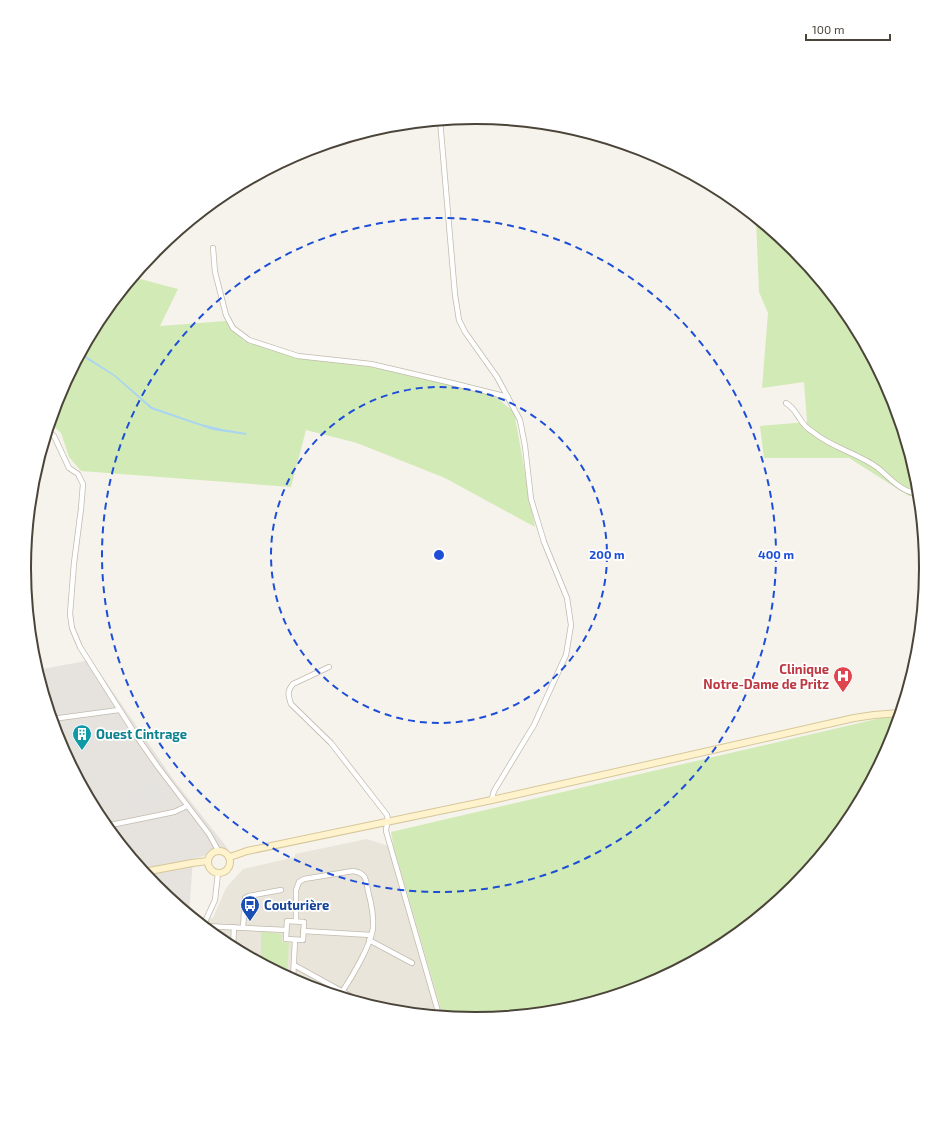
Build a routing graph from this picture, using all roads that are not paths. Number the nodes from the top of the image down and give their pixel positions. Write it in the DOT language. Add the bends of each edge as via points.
graph roads {
  1 [pos="441,126"];
  2 [pos="213,248"];
  3 [pos="508,398"];
  4 [pos="786,403"];
  5 [pos="52,434"];
  6 [pos="912,493"];
  7 [pos="329,667"];
  8 [pos="119,710"];
  9 [pos="894,713"];
  10 [pos="58,718"];
  11 [pos="492,800"];
  12 [pos="187,806"];
  13 [pos="387,822"];
  14 [pos="113,825"];
  15 [pos="218,850"];
  16 [pos="230,857"];
  17 [pos="208,861"];
  18 [pos="150,871"];
  19 [pos="218,873"];
  20 [pos="282,890"];
  21 [pos="206,920"];
  22 [pos="296,921"];
  23 [pos="214,926"];
  24 [pos="234,927"];
  25 [pos="243,928"];
  26 [pos="286,930"];
  27 [pos="303,931"];
  28 [pos="372,935"];
  29 [pos="233,940"];
  30 [pos="295,940"];
  31 [pos="369,940"];
  32 [pos="412,963"];
  33 [pos="294,965"];
  34 [pos="293,973"];
  35 [pos="339,990"];
  36 [pos="342,992"];
  37 [pos="437,1010"];
  1 -- 3 [label="street" via="459,320"];
  2 -- 3 [label="street" via="215,272 226,315 233,328 249,340 298,356 371,364"];
  3 -- 11 [label="street" via="520,420 531,499 544,542 568,598 571,625 566,655 534,725 494,791"];
  4 -- 6 [label="street" via="792,406 803,424 819,437 859,457 877,468 898,487"];
  5 -- 8 [label="street" via="69,468 78,474 83,484 70,614 72,628 80,647"];
  7 -- 13 [label="street" via="293,684 288,696 291,704 331,743 387,815"];
  8 -- 10 [label="street"];
  8 -- 12 [label="street"];
  9 -- 11 [label="street" via="854,718"];
  11 -- 13 [label="street"];
  12 -- 14 [label="street" via="174,812"];
  12 -- 15 [label="street"];
  13 -- 16 [label="street" via="247,851"];
  13 -- 37 [label="street" via="386,831"];
  15 -- 16 [label="street"];
  15 -- 17 [label="street" via="212,853"];
  16 -- 19 [label="street" via="229,868"];
  17 -- 18 [label="street"];
  17 -- 19 [label="street" via="210,868"];
  19 -- 21 [label="street" via="215,900"];
  20 -- 25 [label="street" via="245,898"];
  22 -- 26 [label="street" via="287,921"];
  22 -- 27 [label="street" via="304,922"];
  22 -- 28 [label="street" via="296,890 299,882 304,879 360,872 366,878 372,912"];
  23 -- 24 [label="street"];
  24 -- 25 [label="street"];
  24 -- 29 [label="street"];
  25 -- 26 [label="street"];
  26 -- 30 [label="street" via="286,939"];
  27 -- 28 [label="street"];
  27 -- 30 [label="street" via="303,940"];
  28 -- 31 [label="street"];
  30 -- 33 [label="street"];
  31 -- 32 [label="street"];
  31 -- 36 [label="street"];
  33 -- 34 [label="street"];
  33 -- 35 [label="street"];
}
